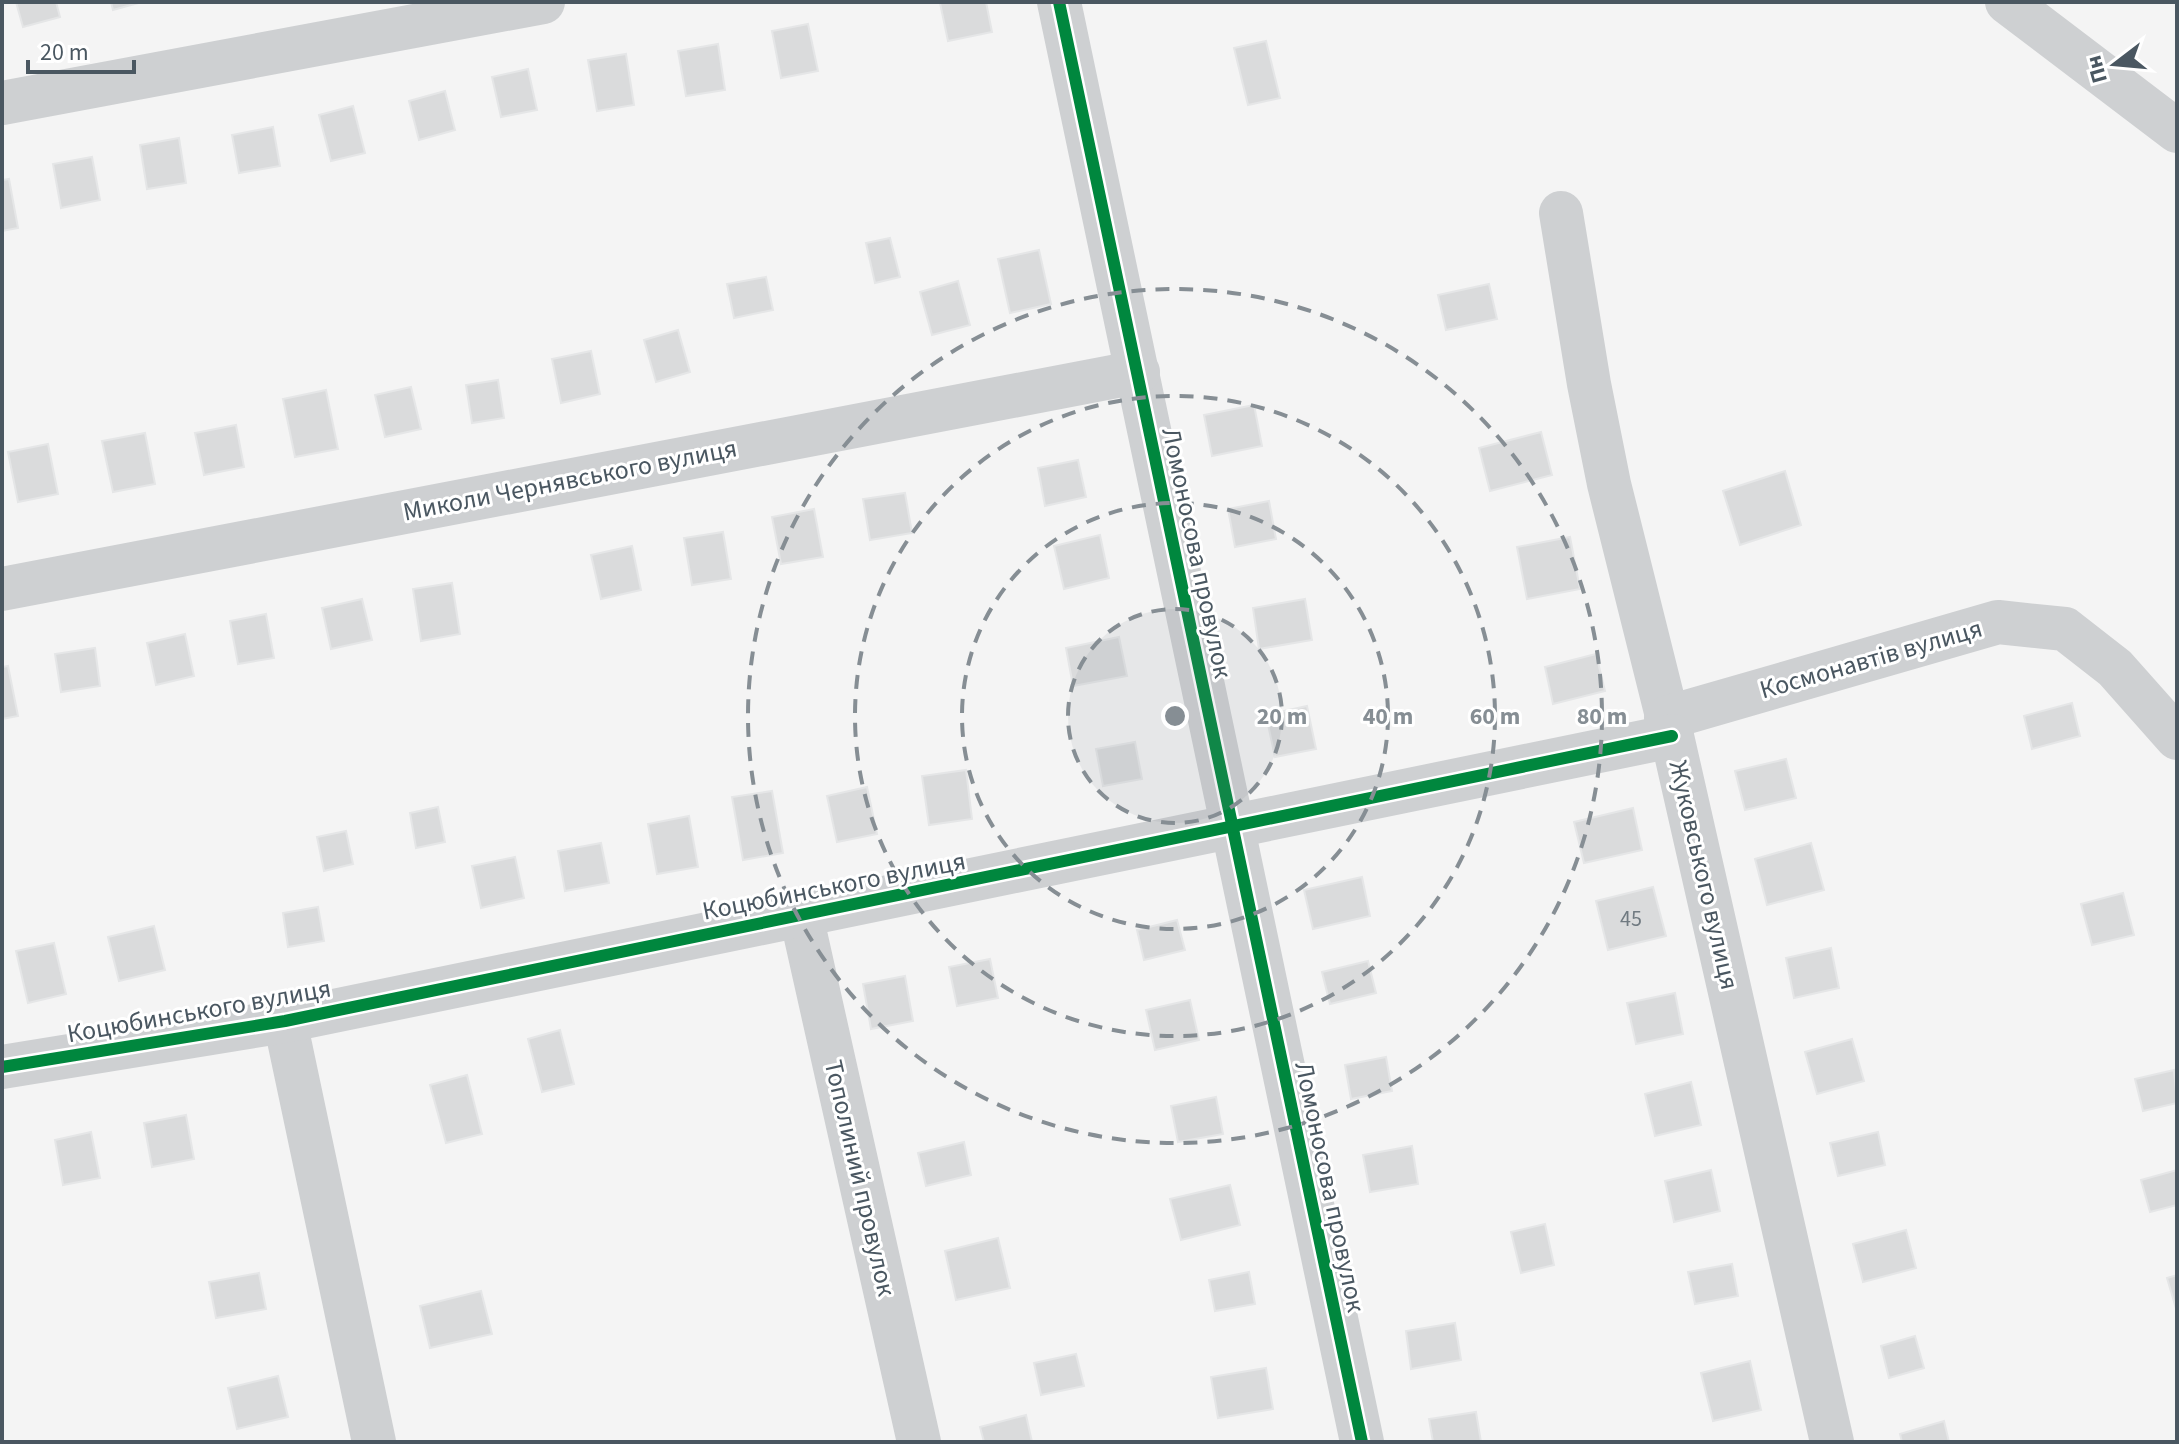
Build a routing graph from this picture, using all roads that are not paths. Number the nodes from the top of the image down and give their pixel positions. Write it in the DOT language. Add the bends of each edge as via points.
graph roads {
  1 [pos="543,2"];
  2 [pos="1059,2"];
  3 [pos="2007,2"];
  4 [pos="2,103"];
  5 [pos="2177,131"];
  6 [pos="1561,213"];
  7 [pos="1138,372"];
  8 [pos="2,589"];
  9 [pos="1669,727"];
  10 [pos="2177,738"];
  11 [pos="1231,828"];
  12 [pos="801,915"];
  13 [pos="285,1021"];
  14 [pos="2,1067"];
  15 [pos="374,1442"];
  16 [pos="919,1442"];
  17 [pos="1362,1442"];
  18 [pos="1832,1442"];
  1 -- 4 [label="street"];
  2 -- 7 [label="street, Ломоносова провулок"];
  3 -- 5 [label="street"];
  6 -- 9 [label="street, Жуковського вулиця" via="1597,427"];
  7 -- 8 [label="street, Миколи Чернявського вулиця"];
  7 -- 11 [label="street, Ломоносова провулок"];
  9 -- 10 [label="street, Космонавтів вулиця" via="1998,622 2065,629 2115,668"];
  9 -- 11 [label="street, Коцюбинського вулиця"];
  9 -- 18 [label="street, Жуковського вулиця"];
  11 -- 12 [label="street, Коцюбинського вулиця"];
  11 -- 17 [label="street, Ломоносова провулок"];
  12 -- 13 [label="street, Коцюбинського вулиця"];
  12 -- 16 [label="street, Тополиний провулок"];
  13 -- 14 [label="street, Коцюбинського вулиця"];
  13 -- 15 [label="street"];
}
